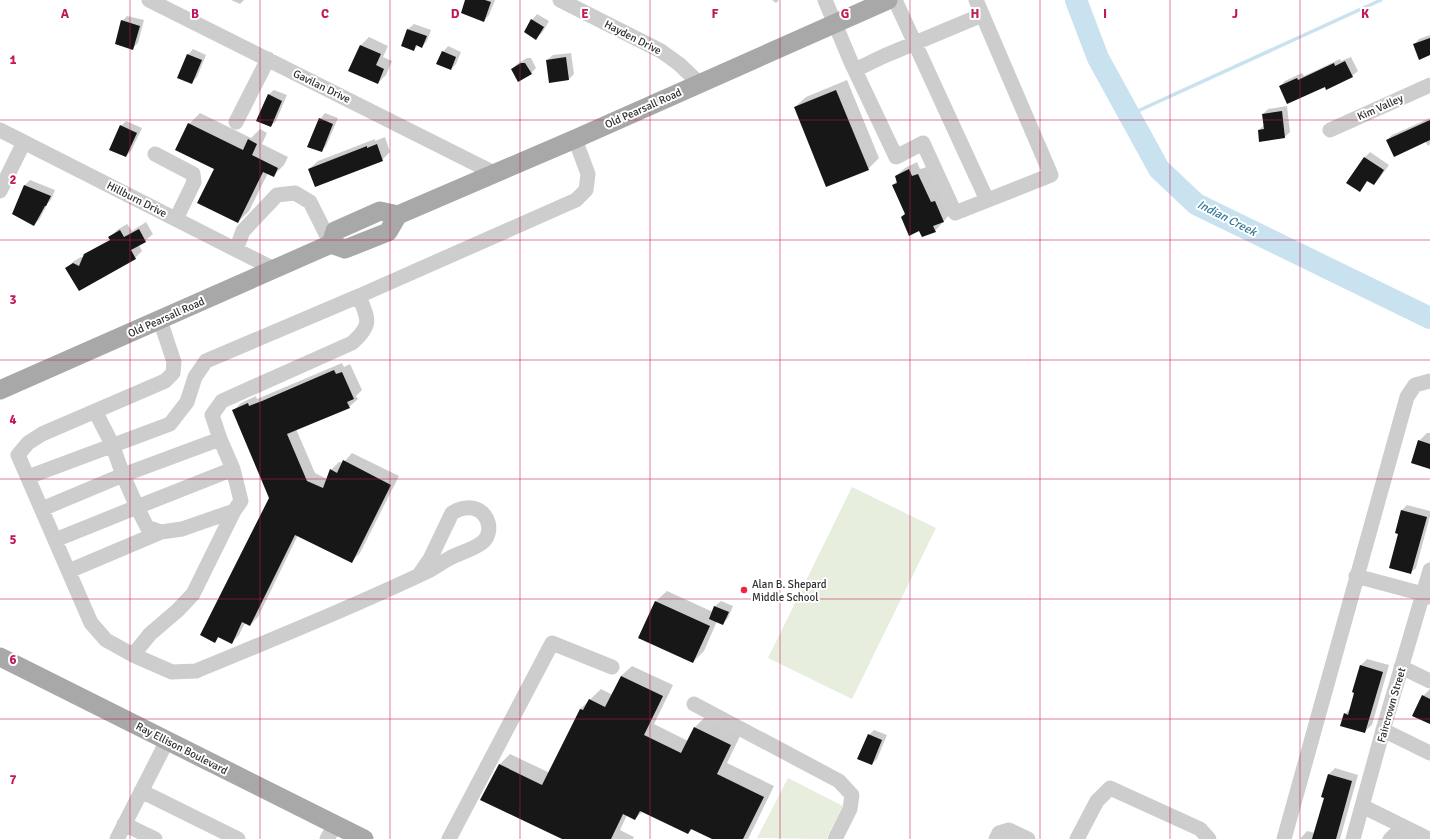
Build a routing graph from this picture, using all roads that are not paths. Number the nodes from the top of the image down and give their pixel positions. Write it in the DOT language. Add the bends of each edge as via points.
graph roads {
  1 [pos="149,0"];
  2 [pos="560,0"];
  3 [pos="825,0"];
  4 [pos="888,0"];
  5 [pos="896,0"];
  6 [pos="976,0"];
  7 [pos="982,15"];
  8 [pos="836,24"];
  9 [pos="915,43"];
  10 [pos="268,59"];
  11 [pos="854,70"];
  12 [pos="699,83"];
  13 [pos="1430,85"];
  14 [pos="236,122"];
  15 [pos="0,130"];
  16 [pos="1330,130"];
  17 [pos="575,139"];
  18 [pos="24,142"];
  19 [pos="155,154"];
  20 [pos="494,173"];
  21 [pos="0,191"];
  22 [pos="987,200"];
  23 [pos="176,219"];
  24 [pos="331,244"];
  25 [pos="236,250"];
  26 [pos="274,269"];
  27 [pos="359,296"];
  28 [pos="160,320"];
  29 [pos="1430,381"];
  30 [pos="0,390"];
  31 [pos="95,411"];
  32 [pos="220,440"];
  33 [pos="112,444"];
  34 [pos="233,469"];
  35 [pos="124,475"];
  36 [pos="28,477"];
  37 [pos="138,507"];
  38 [pos="42,509"];
  39 [pos="234,511"];
  40 [pos="161,532"];
  41 [pos="55,540"];
  42 [pos="1430,570"];
  43 [pos="69,571"];
  44 [pos="419,575"];
  45 [pos="1356,576"];
  46 [pos="1427,596"];
  47 [pos="133,655"];
  48 [pos="0,658"];
  49 [pos="612,667"];
  50 [pos="1401,667"];
  51 [pos="1430,681"];
  52 [pos="694,704"];
  53 [pos="1383,730"];
  54 [pos="167,741"];
  55 [pos="1430,753"];
  56 [pos="141,791"];
  57 [pos="1362,806"];
  58 [pos="124,824"];
  59 [pos="331,832"];
  60 [pos="117,839"];
  61 [pos="155,839"];
  62 [pos="238,839"];
  63 [pos="364,839"];
  64 [pos="448,839"];
  65 [pos="835,839"];
  66 [pos="996,839"];
  67 [pos="1028,839"];
  68 [pos="1077,839"];
  69 [pos="1209,839"];
  70 [pos="1284,839"];
  71 [pos="1353,839"];
  72 [pos="1429,839"];
  1 -- 10 [label="street, Gavilan Drive"];
  2 -- 12 [label="street, Hayden Drive" via="661,51"];
  3 -- 8 [label="street"];
  4 -- 8 [label="main road, Old Pearsall Road"];
  5 -- 9 [label="street"];
  6 -- 7 [label="street"];
  7 -- 9 [label="street"];
  7 -- 22 [label="street" via="1051,175"];
  8 -- 11 [label="street"];
  8 -- 12 [label="main road, Old Pearsall Road"];
  9 -- 11 [label="street"];
  9 -- 22 [label="street"];
  10 -- 14 [label="street"];
  10 -- 20 [label="street, Gavilan Drive"];
  11 -- 22 [label="street" via="896,157 923,143 955,213"];
  12 -- 17 [label="main road, Old Pearsall Road"];
  13 -- 16 [label="street, Kim Valley"];
  15 -- 18 [label="street, Hillburn Drive"];
  17 -- 20 [label="main road, Old Pearsall Road"];
  17 -- 27 [label="street" via="588,174 586,190 576,200"];
  18 -- 21 [label="street"];
  18 -- 23 [label="street, Hillburn Drive"];
  19 -- 23 [label="street" via="193,174 194,182"];
  20 -- 24 [label="main road, Old Pearsall Road" via="398,215 380,211 335,231"];
  23 -- 25 [label="street, Hillburn Drive"];
  24 -- 25 [label="street" via="310,202 295,193 277,195 243,231"];
  24 -- 26 [label="main road, Old Pearsall Road"];
  25 -- 26 [label="street, Hillburn Drive"];
  26 -- 28 [label="main road, Old Pearsall Road"];
  27 -- 32 [label="street" via="367,318 364,332 352,343 222,401 212,415"];
  27 -- 33 [label="street" via="206,361 195,377 187,402 170,424"];
  28 -- 30 [label="main road, Old Pearsall Road"];
  28 -- 31 [label="street" via="174,362 173,374 165,381"];
  29 -- 45 [label="street" via="1415,385 1407,397"];
  31 -- 33 [label="street"];
  31 -- 36 [label="street" via="42,434 28,443 18,455"];
  32 -- 34 [label="street"];
  32 -- 35 [label="street"];
  33 -- 35 [label="street"];
  33 -- 36 [label="street"];
  34 -- 37 [label="street"];
  34 -- 39 [label="street" via="241,501"];
  35 -- 37 [label="street"];
  35 -- 38 [label="street"];
  36 -- 38 [label="street"];
  37 -- 40 [label="street" via="147,527"];
  37 -- 41 [label="street"];
  38 -- 41 [label="street"];
  39 -- 40 [label="street" via="182,529"];
  39 -- 47 [label="street" via="193,594 150,634"];
  40 -- 43 [label="street"];
  41 -- 43 [label="street"];
  42 -- 46 [label="street, Faircrown Street"];
  43 -- 47 [label="street" via="91,623 106,640"];
  44 -- 44 [label="street" via="481,544 489,528 484,514 466,507 452,513 430,559"];
  44 -- 47 [label="street" via="196,671 172,672"];
  45 -- 46 [label="street"];
  45 -- 70 [label="street"];
  46 -- 50 [label="street, Faircrown Street"];
  48 -- 54 [label="main road, Ray Ellison Boulevard"];
  49 -- 64 [label="street" via="552,643"];
  50 -- 51 [label="street"];
  50 -- 53 [label="street, Faircrown Street"];
  52 -- 65 [label="street" via="839,782 852,795 850,809"];
  53 -- 55 [label="street"];
  53 -- 57 [label="street, Faircrown Street"];
  54 -- 56 [label="street"];
  54 -- 59 [label="main road, Ray Ellison Boulevard"];
  56 -- 58 [label="street"];
  56 -- 62 [label="street"];
  57 -- 71 [label="street, Faircrown Street"];
  57 -- 72 [label="street"];
  58 -- 60 [label="street"];
  58 -- 61 [label="street"];
  59 -- 63 [label="main road, Ray Ellison Boulevard"];
  66 -- 67 [label="street" via="999,834 1009,830"];
  68 -- 69 [label="street" via="1097,801 1110,788 1200,829"];
}
